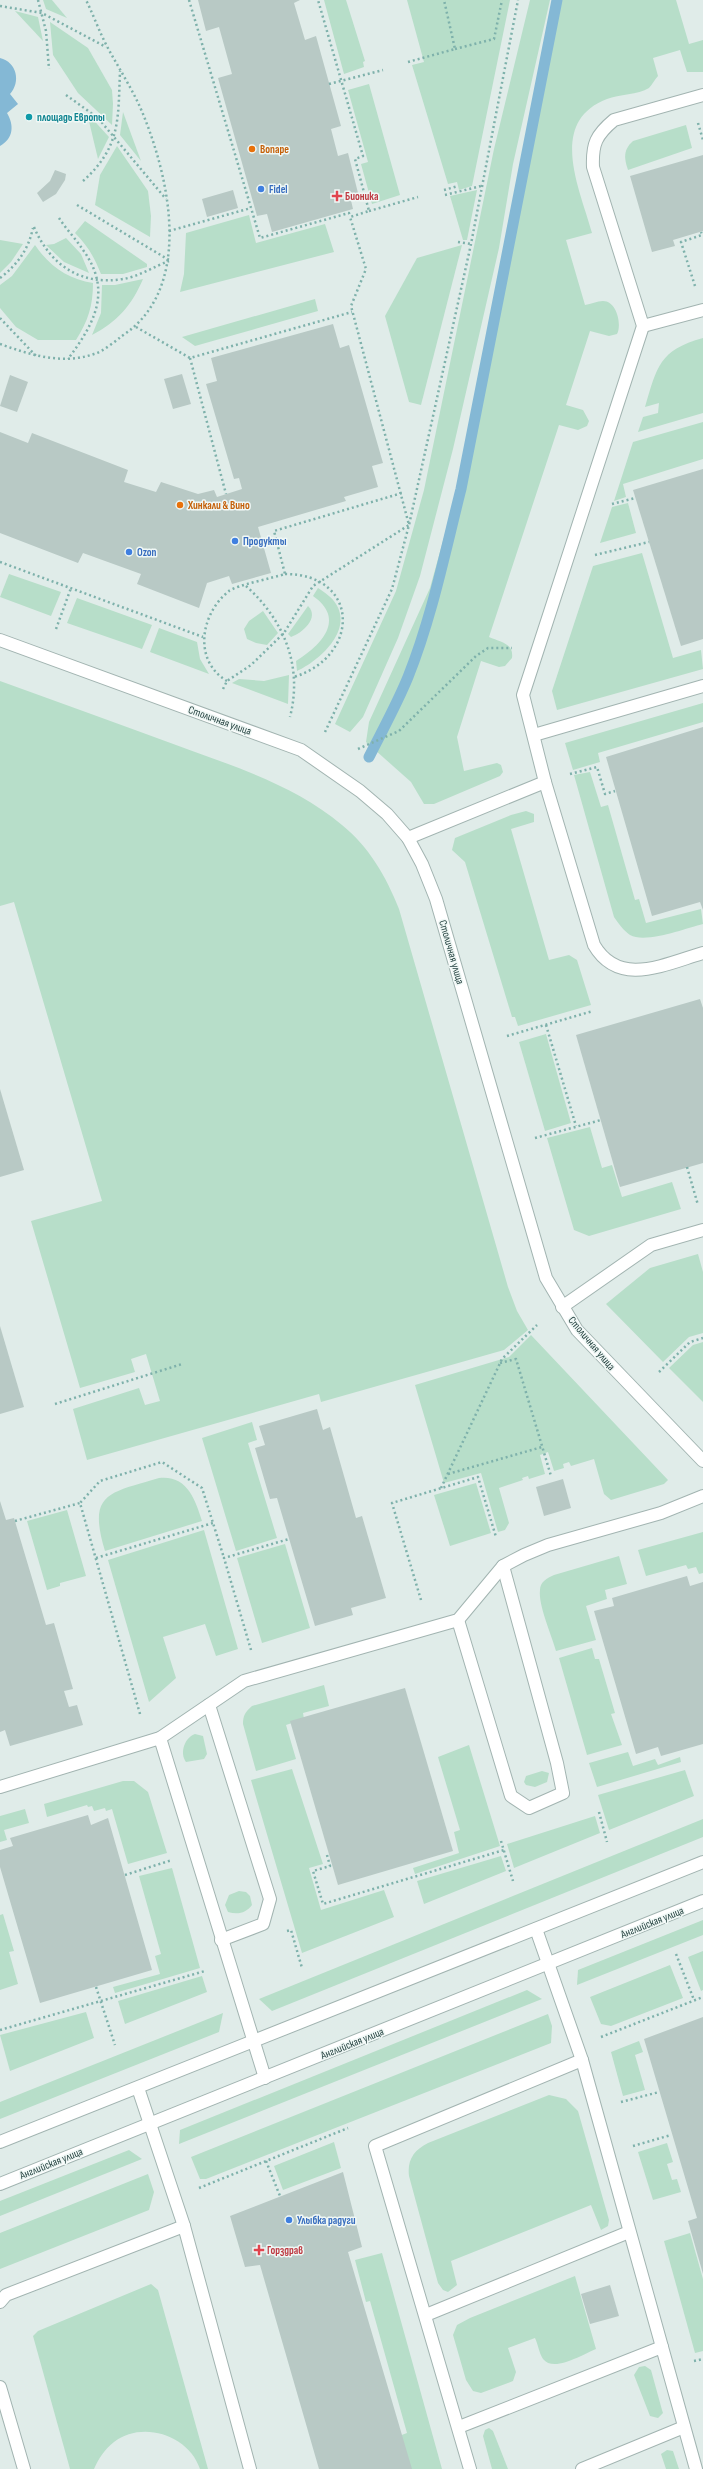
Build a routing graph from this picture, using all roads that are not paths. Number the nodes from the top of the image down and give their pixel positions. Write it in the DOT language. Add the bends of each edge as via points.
graph roads {
  1 [pos="703,95"];
  2 [pos="703,310"];
  3 [pos="643,326"];
  4 [pos="0,640"];
  5 [pos="703,686"];
  6 [pos="534,736"];
  7 [pos="545,782"];
  8 [pos="408,838"];
  9 [pos="703,953"];
  10 [pos="703,1230"];
  11 [pos="562,1307"];
  12 [pos="703,1461"];
  13 [pos="703,1496"];
  14 [pos="503,1566"];
  15 [pos="458,1620"];
  16 [pos="209,1705"];
  17 [pos="160,1738"];
  18 [pos="0,1787"];
  19 [pos="703,1862"];
  20 [pos="703,1901"];
  21 [pos="536,1929"];
  22 [pos="221,1940"];
  23 [pos="548,1965"];
  24 [pos="253,2043"];
  25 [pos="582,2060"];
  26 [pos="265,2078"];
  27 [pos="138,2088"];
  28 [pos="151,2123"];
  29 [pos="0,2142"];
  30 [pos="0,2184"];
  31 [pos="184,2226"];
  32 [pos="629,2232"];
  33 [pos="0,2302"];
  34 [pos="426,2315"];
  35 [pos="662,2347"];
  36 [pos="0,2387"];
  37 [pos="459,2427"];
  38 [pos="684,2427"];
  39 [pos="24,2469"];
  40 [pos="250,2469"];
  41 [pos="470,2469"];
  42 [pos="582,2469"];
  43 [pos="696,2469"];
  1 -- 3 [label="street" via="614,120 604,128 594,144 593,167"];
  2 -- 3 [label="street"];
  3 -- 6 [label="street" via="524,695"];
  4 -- 8 [label="street, Столичная улица" via="301,750 387,814"];
  5 -- 6 [label="street"];
  6 -- 7 [label="street"];
  7 -- 8 [label="street"];
  7 -- 9 [label="street" via="594,945 599,954 610,964 640,971"];
  8 -- 11 [label="street, Столичная улица" via="436,899 546,1278"];
  10 -- 11 [label="street" via="651,1245"];
  11 -- 12 [label="street, Столичная улица" via="577,1330 601,1357"];
  13 -- 14 [label="street" via="661,1513 548,1545"];
  14 -- 15 [label="street"];
  14 -- 15 [label="street" via="563,1793 529,1808 511,1796"];
  15 -- 16 [label="street" via="244,1681"];
  16 -- 17 [label="street"];
  16 -- 22 [label="street" via="270,1899 263,1924"];
  17 -- 18 [label="street"];
  17 -- 22 [label="street"];
  19 -- 21 [label="street"];
  20 -- 23 [label="street, Английская улица"];
  21 -- 23 [label="street"];
  21 -- 24 [label="street"];
  22 -- 24 [label="street"];
  23 -- 25 [label="street"];
  23 -- 26 [label="street, Английская улица"];
  24 -- 26 [label="street"];
  24 -- 27 [label="street"];
  25 -- 32 [label="street"];
  25 -- 34 [label="street" via="375,2146"];
  26 -- 28 [label="street, Английская улица"];
  27 -- 28 [label="street"];
  27 -- 29 [label="street"];
  28 -- 30 [label="street, Английская улица"];
  28 -- 31 [label="street"];
  31 -- 33 [label="street" via="6,2295"];
  31 -- 40 [label="street"];
  32 -- 34 [label="street"];
  32 -- 35 [label="street"];
  34 -- 37 [label="street"];
  35 -- 37 [label="street"];
  35 -- 38 [label="street"];
  36 -- 39 [label="street"];
  37 -- 41 [label="street"];
  38 -- 42 [label="street"];
  38 -- 43 [label="street"];
}
